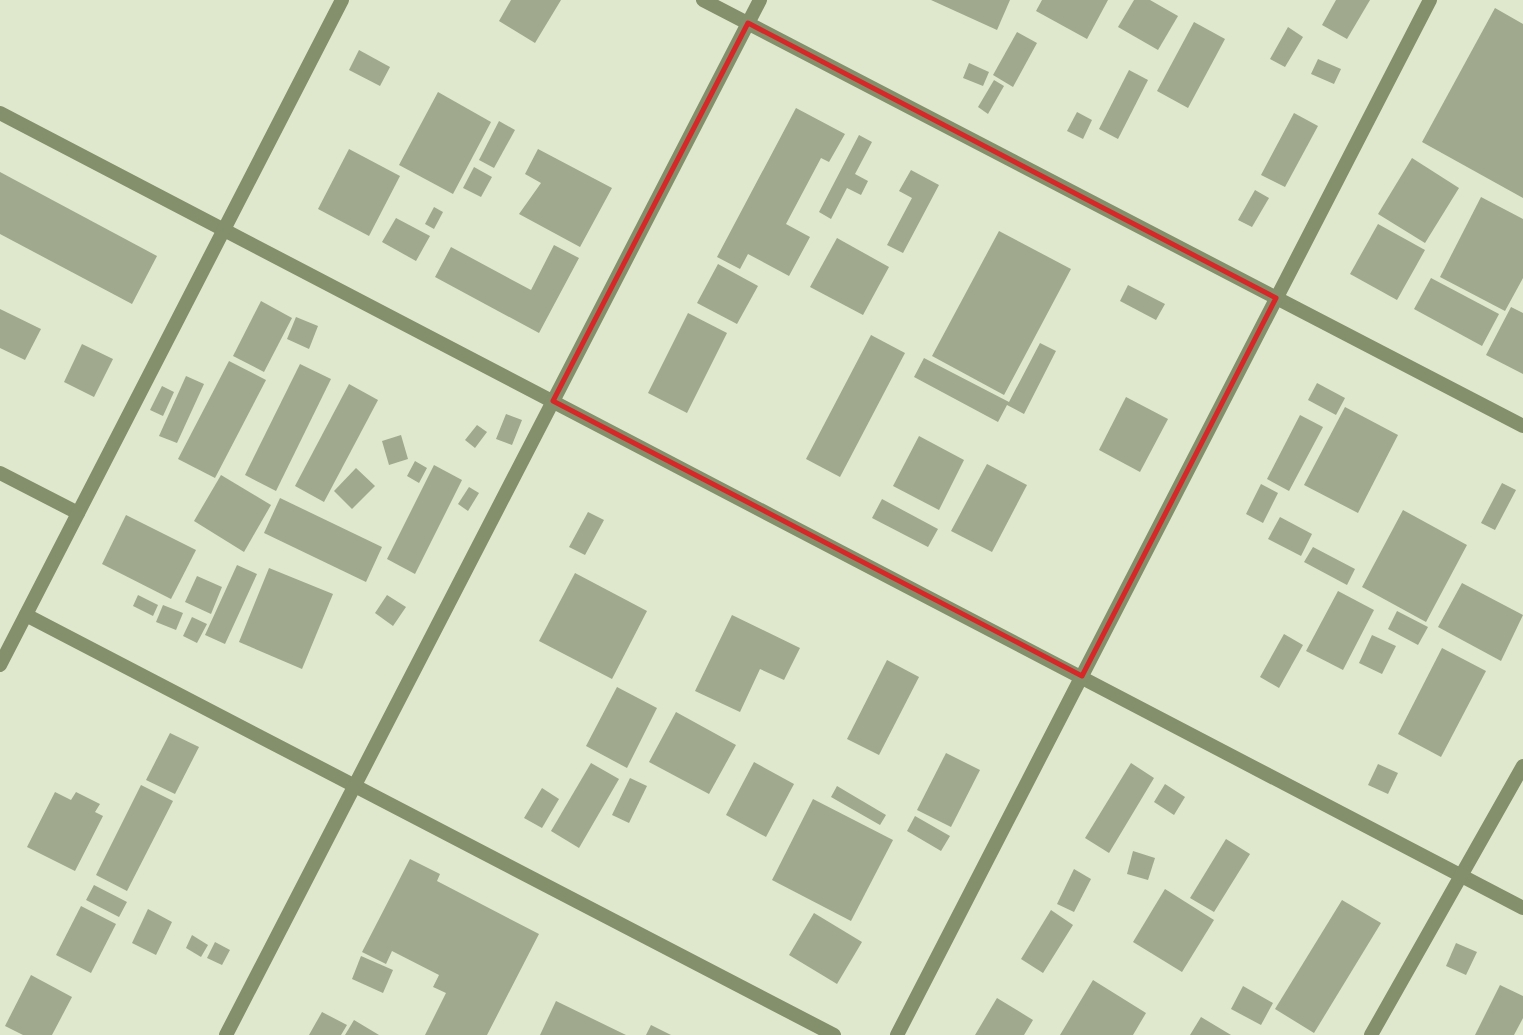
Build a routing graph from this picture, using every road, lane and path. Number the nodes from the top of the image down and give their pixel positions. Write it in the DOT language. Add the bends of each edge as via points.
graph roads {
  1 [pos="342,0"];
  2 [pos="703,0"];
  3 [pos="760,0"];
  4 [pos="1430,0"];
  5 [pos="748,23"];
  6 [pos="0,113"];
  7 [pos="224,230"];
  8 [pos="1276,298"];
  9 [pos="553,401"];
  10 [pos="1523,426"];
  11 [pos="0,473"];
  12 [pos="78,513"];
  13 [pos="26,615"];
  14 [pos="0,665"];
  15 [pos="1082,676"];
  16 [pos="1523,766"];
  17 [pos="354,786"];
  18 [pos="1459,875"];
  19 [pos="1523,908"];
  20 [pos="226,1035"];
  21 [pos="834,1035"];
  22 [pos="897,1035"];
  23 [pos="1371,1035"];
  1 -- 7 [label="street"];
  2 -- 5 [label="street"];
  3 -- 5 [label="street"];
  4 -- 8 [label="street"];
  5 -- 8 [label="street"];
  5 -- 9 [label="street"];
  6 -- 7 [label="street"];
  7 -- 9 [label="street"];
  7 -- 12 [label="street"];
  8 -- 10 [label="street"];
  8 -- 15 [label="street"];
  9 -- 15 [label="street"];
  9 -- 17 [label="street"];
  11 -- 12 [label="street"];
  12 -- 13 [label="street"];
  13 -- 14 [label="street"];
  13 -- 17 [label="street"];
  15 -- 18 [label="street"];
  15 -- 22 [label="street"];
  16 -- 18 [label="street"];
  17 -- 20 [label="street"];
  17 -- 21 [label="street"];
  18 -- 19 [label="street"];
  18 -- 23 [label="street"];
}
